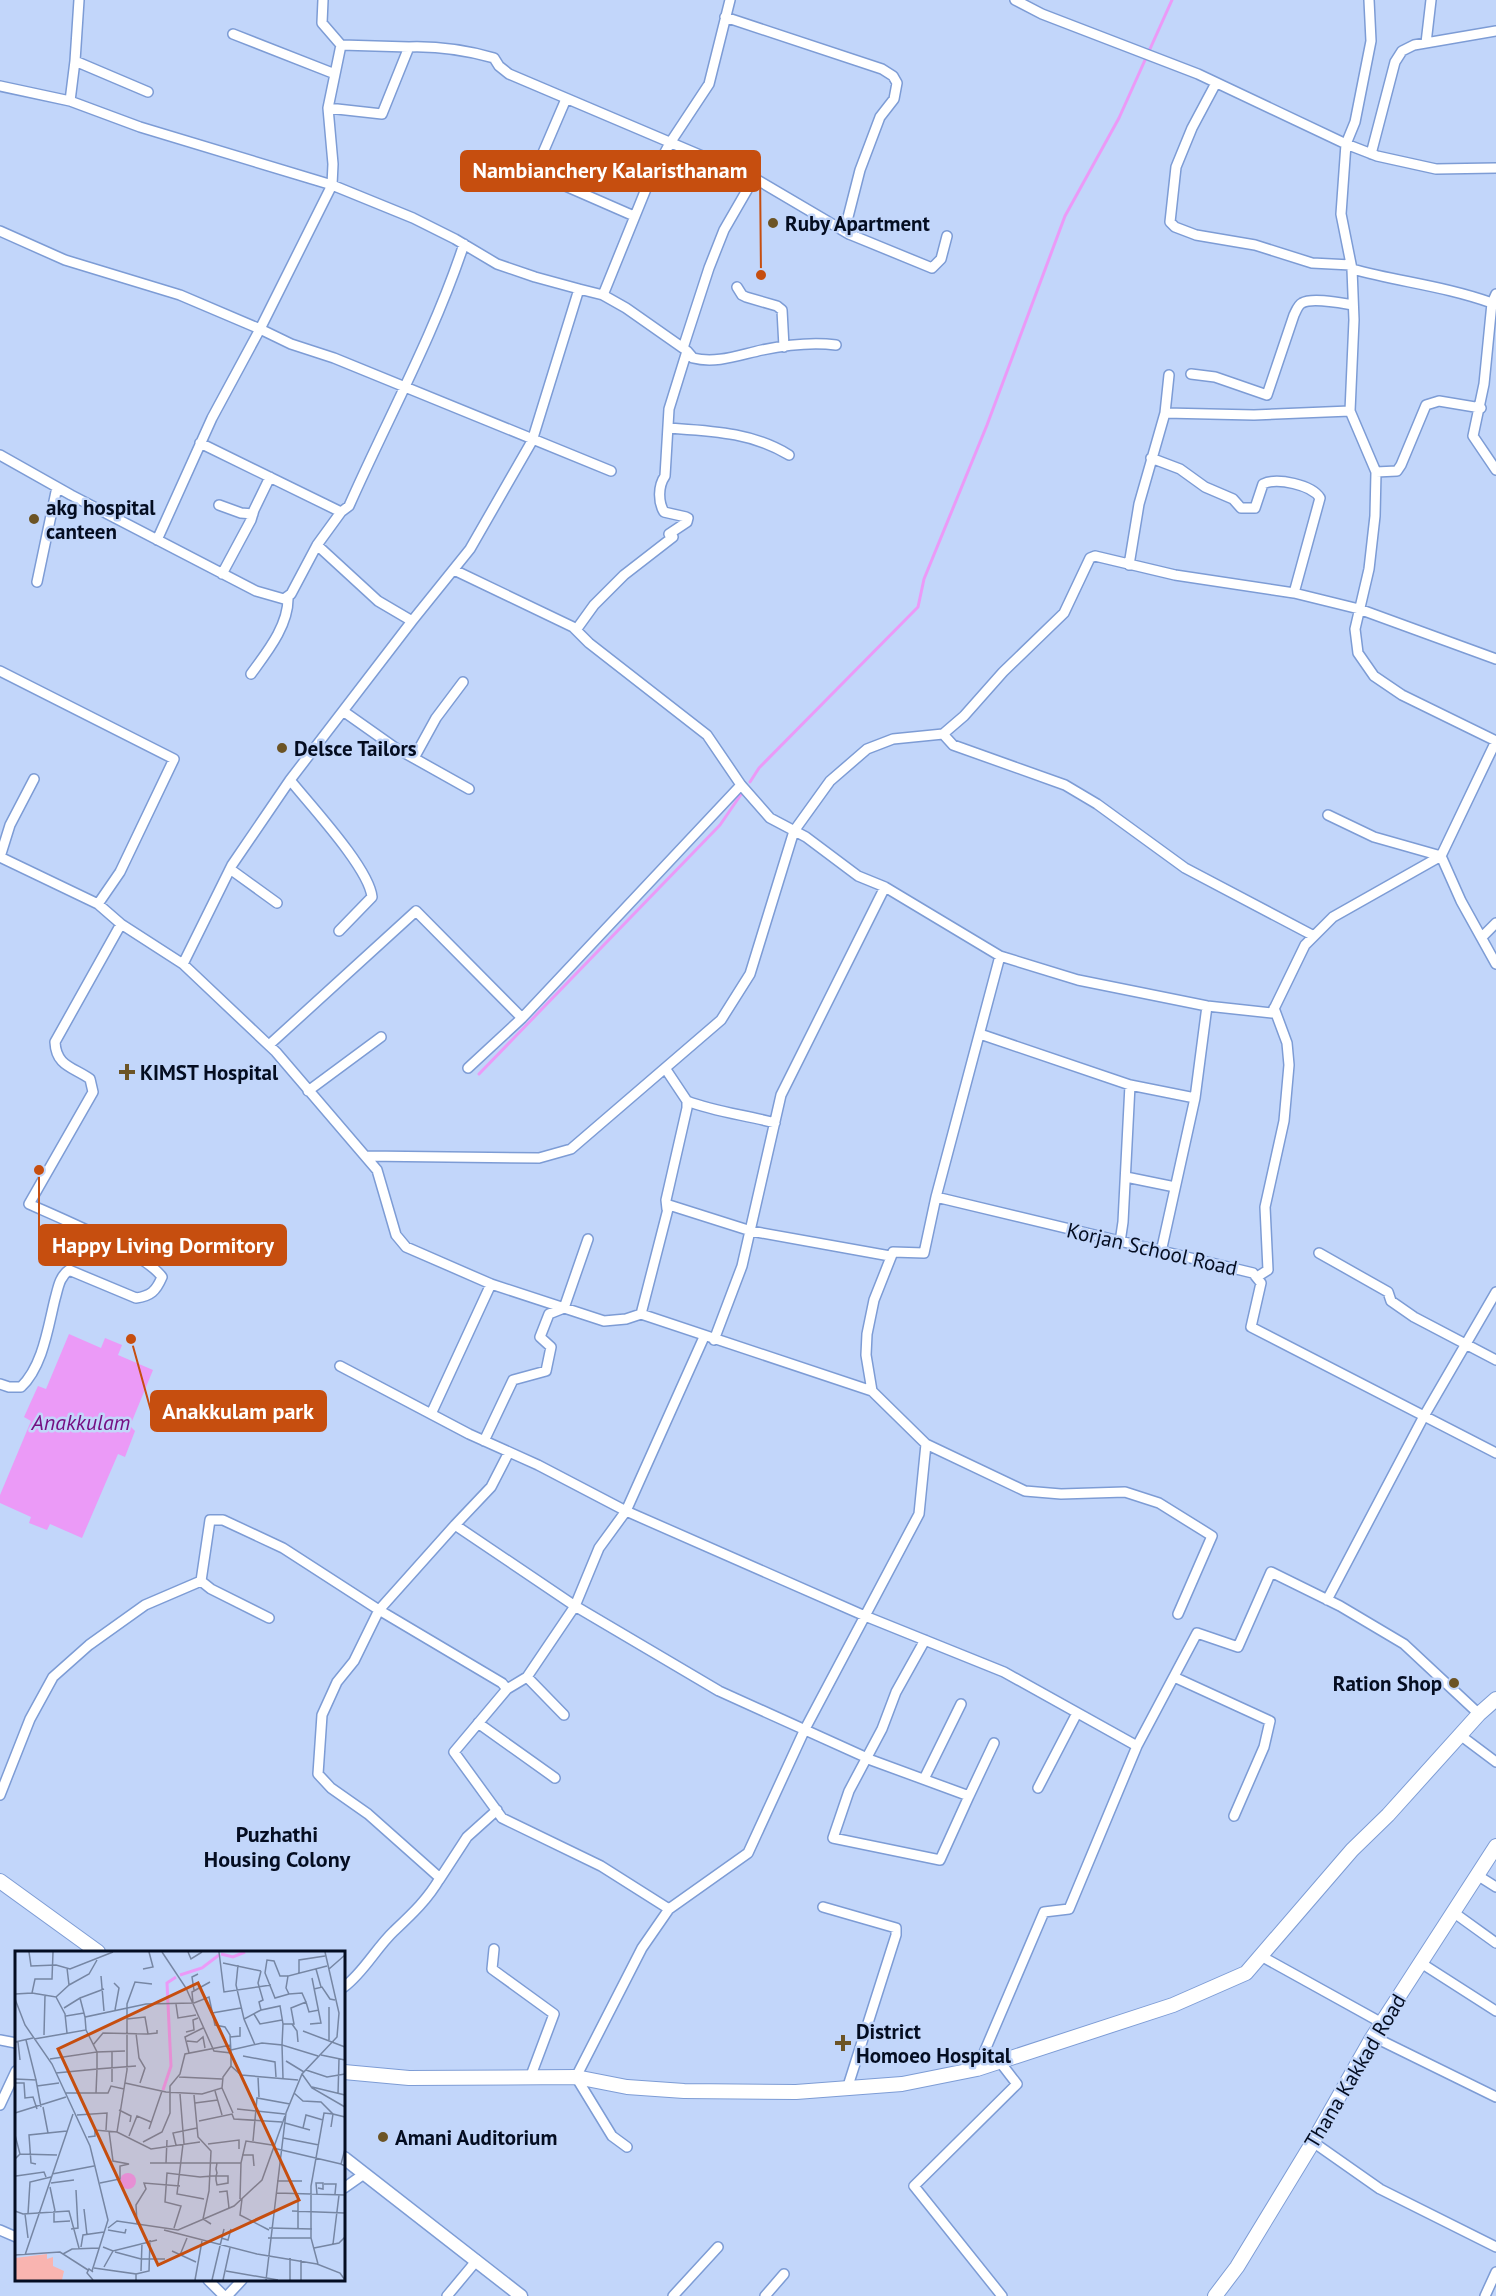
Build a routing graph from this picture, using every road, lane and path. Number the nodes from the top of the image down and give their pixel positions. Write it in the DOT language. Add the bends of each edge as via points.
graph roads {
  1 [pos="79,0"];
  2 [pos="323,0"];
  3 [pos="730,0"];
  4 [pos="1015,0"];
  5 [pos="1369,0"];
  6 [pos="1431,0"];
  7 [pos="725,17"];
  8 [pos="1496,31"];
  9 [pos="234,34"];
  10 [pos="1426,43"];
  11 [pos="341,45"];
  12 [pos="409,47"];
  13 [pos="75,61"];
  14 [pos="335,74"];
  15 [pos="1216,83"];
  16 [pos="0,86"];
  17 [pos="148,92"];
  18 [pos="566,99"];
  19 [pos="70,101"];
  20 [pos="328,108"];
  21 [pos="670,143"];
  22 [pos="1346,144"];
  23 [pos="1371,154"];
  24 [pos="536,168"];
  25 [pos="1496,168"];
  26 [pos="754,178"];
  27 [pos="332,185"];
  28 [pos="563,185"];
  29 [pos="634,216"];
  30 [pos="0,231"];
  31 [pos="849,234"];
  32 [pos="947,236"];
  33 [pos="464,244"];
  34 [pos="1352,267"];
  35 [pos="737,287"];
  36 [pos="579,289"];
  37 [pos="603,295"];
  38 [pos="1353,304"];
  39 [pos="1494,306"];
  40 [pos="260,329"];
  41 [pos="836,345"];
  42 [pos="784,347"];
  43 [pos="685,349"];
  44 [pos="1191,374"];
  45 [pos="1169,375"];
  46 [pos="405,388"];
  47 [pos="1481,408"];
  48 [pos="1350,411"];
  49 [pos="1165,413"];
  50 [pos="668,428"];
  51 [pos="532,441"];
  52 [pos="200,443"];
  53 [pos="0,455"];
  54 [pos="789,455"];
  55 [pos="1151,458"];
  56 [pos="1496,470"];
  57 [pos="611,471"];
  58 [pos="1376,472"];
  59 [pos="270,477"];
  60 [pos="57,487"];
  61 [pos="219,505"];
  62 [pos="341,512"];
  63 [pos="253,514"];
  64 [pos="157,540"];
  65 [pos="317,545"];
  66 [pos="1129,566"];
  67 [pos="454,570"];
  68 [pos="222,574"];
  69 [pos="37,582"];
  70 [pos="1294,593"];
  71 [pos="288,597"];
  72 [pos="1359,609"];
  73 [pos="412,621"];
  74 [pos="576,630"];
  75 [pos="1496,659"];
  76 [pos="0,671"];
  77 [pos="251,674"];
  78 [pos="463,682"];
  79 [pos="343,711"];
  80 [pos="943,734"];
  81 [pos="1496,741"];
  82 [pos="414,758"];
  83 [pos="34,779"];
  84 [pos="290,780"];
  85 [pos="741,785"];
  86 [pos="469,789"];
  87 [pos="1328,815"];
  88 [pos="794,831"];
  89 [pos="1441,856"];
  90 [pos="0,857"];
  91 [pos="230,869"];
  92 [pos="885,886"];
  93 [pos="277,903"];
  94 [pos="98,904"];
  95 [pos="1496,923"];
  96 [pos="121,924"];
  97 [pos="339,931"];
  98 [pos="1314,936"];
  99 [pos="1482,937"];
  100 [pos="1000,956"];
  101 [pos="183,964"];
  102 [pos="1496,964"];
  103 [pos="1207,1006"];
  104 [pos="1274,1008"];
  105 [pos="522,1018"];
  106 [pos="980,1034"];
  107 [pos="381,1037"];
  108 [pos="269,1045"];
  109 [pos="468,1068"];
  110 [pos="665,1068"];
  111 [pos="1130,1085"];
  112 [pos="308,1091"];
  113 [pos="1195,1098"];
  114 [pos="687,1101"];
  115 [pos="775,1123"];
  116 [pos="365,1156"];
  117 [pos="1126,1177"];
  118 [pos="1175,1187"];
  119 [pos="936,1197"];
  120 [pos="668,1210"];
  121 [pos="751,1231"];
  122 [pos="588,1239"];
  123 [pos="1120,1242"];
  124 [pos="1161,1252"];
  125 [pos="1319,1253"];
  126 [pos="890,1256"];
  127 [pos="1260,1275"];
  128 [pos="491,1284"];
  129 [pos="1496,1292"];
  130 [pos="564,1308"];
  131 [pos="641,1314"];
  132 [pos="709,1338"];
  133 [pos="1465,1345"];
  134 [pos="1496,1360"];
  135 [pos="340,1366"];
  136 [pos="0,1384"];
  137 [pos="872,1390"];
  138 [pos="431,1414"];
  139 [pos="1424,1416"];
  140 [pos="484,1441"];
  141 [pos="926,1444"];
  142 [pos="509,1452"];
  143 [pos="1496,1453"];
  144 [pos="626,1511"];
  145 [pos="455,1525"];
  146 [pos="201,1581"];
  147 [pos="1327,1600"];
  148 [pos="575,1606"];
  149 [pos="379,1610"];
  150 [pos="1178,1614"];
  151 [pos="865,1616"];
  152 [pos="269,1618"];
  153 [pos="925,1640"];
  154 [pos="527,1677"];
  155 [pos="1174,1677"];
  156 [pos="507,1689"];
  157 [pos="1496,1699"];
  158 [pos="961,1704"];
  159 [pos="1077,1713"];
  160 [pos="1479,1714"];
  161 [pos="564,1715"];
  162 [pos="478,1723"];
  163 [pos="806,1729"];
  164 [pos="1460,1735"];
  165 [pos="994,1743"];
  166 [pos="1137,1746"];
  167 [pos="865,1757"];
  168 [pos="1496,1762"];
  169 [pos="555,1778"];
  170 [pos="924,1779"];
  171 [pos="1038,1788"];
  172 [pos="0,1795"];
  173 [pos="969,1796"];
  174 [pos="497,1810"];
  175 [pos="1234,1816"];
  176 [pos="1496,1846"];
  177 [pos="1477,1875"];
  178 [pos="439,1880"];
  179 [pos="0,1881"];
  180 [pos="1496,1887"];
  181 [pos="823,1907"];
  182 [pos="669,1909"];
  183 [pos="1453,1912"];
  184 [pos="1496,1943"];
  185 [pos="494,1949"];
  186 [pos="95,1951"];
  187 [pos="1261,1956"];
  188 [pos="1421,1963"];
  189 [pos="345,1986"];
  190 [pos="1496,2011"];
  191 [pos="1382,2023"];
  192 [pos="1372,2038"];
  193 [pos="0,2040"];
  194 [pos="15,2043"];
  195 [pos="1000,2062"];
  196 [pos="977,2069"];
  197 [pos="345,2072"];
  198 [pos="15,2074"];
  199 [pos="576,2077"];
  200 [pos="530,2078"];
  201 [pos="847,2089"];
  202 [pos="1496,2097"];
  203 [pos="0,2105"];
  204 [pos="1313,2142"];
  205 [pos="627,2147"];
  206 [pos="345,2159"];
  207 [pos="364,2174"];
  208 [pos="345,2187"];
  209 [pos="0,2230"];
  210 [pos="15,2237"];
  211 [pos="717,2247"];
  212 [pos="1496,2247"];
  213 [pos="477,2260"];
  214 [pos="1496,2272"];
  215 [pos="784,2274"];
  216 [pos="209,2281"];
  217 [pos="241,2281"];
  218 [pos="225,2296"];
  219 [pos="447,2296"];
  220 [pos="521,2296"];
  221 [pos="673,2296"];
  222 [pos="765,2296"];
  223 [pos="1002,2296"];
  224 [pos="1215,2296"];
  225 [pos="1485,2296"];
  1 -- 13 [label="street"];
  2 -- 11 [label="street" via="322,23"];
  3 -- 7 [label="street"];
  4 -- 15 [label="street"];
  5 -- 22 [label="street" via="1371,41 1357,113"];
  6 -- 10 [label="street"];
  7 -- 21 [label="street" via="710,84"];
  7 -- 31 [label="street" via="893,76 897,83 894,99 880,117 860,170 847,221"];
  8 -- 10 [label="street"];
  9 -- 14 [label="street"];
  10 -- 23 [label="street" via="1402,51 1395,62"];
  11 -- 12 [label="street"];
  11 -- 14 [label="street"];
  12 -- 18 [label="street" via="440,46 494,58 509,74"];
  12 -- 20 [label="street" via="382,114"];
  13 -- 17 [label="street"];
  13 -- 19 [label="street"];
  14 -- 20 [label="street"];
  15 -- 22 [label="street"];
  15 -- 34 [label="street" via="1176,167 1170,222 1196,235 1255,245 1312,263"];
  16 -- 19 [label="street"];
  18 -- 21 [label="street"];
  18 -- 24 [label="street"];
  19 -- 27 [label="street" via="140,127"];
  20 -- 27 [label="street"];
  21 -- 26 [label="street"];
  21 -- 29 [label="street"];
  22 -- 23 [label="street"];
  22 -- 34 [label="street" via="1341,214"];
  23 -- 25 [label="street" via="1436,169"];
  26 -- 31 [label="street"];
  26 -- 43 [label="street" via="724,230"];
  27 -- 33 [label="street"];
  27 -- 40 [label="street"];
  28 -- 29 [label="street"];
  29 -- 37 [label="street"];
  30 -- 40 [label="street" via="65,260 180,295"];
  31 -- 32 [label="street" via="932,268 941,259"];
  33 -- 36 [label="street" via="497,264"];
  33 -- 46 [label="street" via="449,290"];
  34 -- 38 [label="street"];
  34 -- 39 [label="street" via="1395,280 1441,287"];
  35 -- 42 [label="street" via="742,295 782,310"];
  36 -- 37 [label="street"];
  36 -- 51 [label="street"];
  37 -- 43 [label="street"];
  38 -- 44 [label="street" via="1300,304 1267,395 1215,377"];
  38 -- 48 [label="street"];
  39 -- 47 [label="street"];
  40 -- 46 [label="street" via="291,345 334,358"];
  40 -- 52 [label="street"];
  41 -- 42 [label="street"];
  42 -- 43 [label="street" via="713,360 693,358"];
  43 -- 50 [label="street" via="669,409"];
  45 -- 49 [label="street"];
  46 -- 51 [label="street"];
  46 -- 62 [label="street" via="349,506"];
  47 -- 56 [label="street" via="1473,436"];
  47 -- 58 [label="street" via="1439,401 1426,405 1397,471"];
  48 -- 49 [label="street"];
  48 -- 58 [label="street"];
  49 -- 55 [label="street"];
  50 -- 54 [label="street" via="748,436"];
  50 -- 74 [label="street" via="660,505 664,512 688,518 687,522 619,579"];
  51 -- 57 [label="street"];
  51 -- 67 [label="street"];
  52 -- 59 [label="street"];
  52 -- 64 [label="street"];
  53 -- 60 [label="street"];
  55 -- 66 [label="street"];
  55 -- 70 [label="street" via="1180,469 1205,487 1233,499 1240,508 1255,508 1263,484 1268,482 1317,492 1320,498"];
  58 -- 72 [label="street" via="1369,569"];
  59 -- 62 [label="street"];
  59 -- 63 [label="street"];
  60 -- 64 [label="street"];
  60 -- 69 [label="street"];
  61 -- 63 [label="street"];
  62 -- 65 [label="street"];
  63 -- 68 [label="street"];
  64 -- 68 [label="street"];
  65 -- 71 [label="street"];
  65 -- 73 [label="street" via="378,601"];
  66 -- 70 [label="street"];
  66 -- 80 [label="street" via="1090,558 1064,613"];
  67 -- 73 [label="street"];
  67 -- 74 [label="street"];
  68 -- 71 [label="street" via="256,591"];
  70 -- 72 [label="street"];
  71 -- 77 [label="street" via="288,610"];
  72 -- 75 [label="street"];
  72 -- 81 [label="street" via="1355,629 1358,653 1374,676 1402,695"];
  73 -- 79 [label="street"];
  74 -- 85 [label="street" via="707,735"];
  76 -- 94 [label="street" via="174,759 120,873"];
  78 -- 82 [label="street" via="436,718"];
  79 -- 82 [label="street"];
  79 -- 84 [label="street"];
  80 -- 88 [label="street" via="893,739 867,749 830,781"];
  80 -- 98 [label="street" via="953,745 1065,785 1185,868"];
  81 -- 89 [label="street"];
  82 -- 86 [label="street"];
  83 -- 90 [label="street" via="10,825"];
  84 -- 91 [label="street"];
  84 -- 97 [label="street" via="340,840 371,887 372,897"];
  85 -- 88 [label="street" via="770,818"];
  85 -- 105 [label="street"];
  87 -- 89 [label="street" via="1374,837"];
  88 -- 92 [label="street" via="858,876"];
  88 -- 110 [label="street" via="750,974 722,1020"];
  89 -- 98 [label="street" via="1333,917"];
  89 -- 99 [label="street"];
  90 -- 94 [label="street"];
  91 -- 93 [label="street"];
  91 -- 101 [label="street"];
  92 -- 100 [label="street"];
  92 -- 115 [label="street" via="781,1095"];
  94 -- 96 [label="street"];
  95 -- 99 [label="street"];
  96 -- 101 [label="street"];
  96 -- 136 [label="street" via="55,1042 61,1060 90,1079 93,1092 29,1204 104,1239 157,1269 162,1277 157,1290 136,1298 69,1270 60,1282 40,1356 29,1380 21,1387"];
  98 -- 104 [label="street" via="1305,945"];
  99 -- 102 [label="street"];
  100 -- 103 [label="street" via="1078,980"];
  100 -- 106 [label="street"];
  101 -- 108 [label="street"];
  103 -- 104 [label="street" via="1272,1013"];
  103 -- 113 [label="street"];
  104 -- 127 [label="street" via="1287,1043 1289,1065 1284,1121 1265,1207 1268,1270"];
  105 -- 108 [label="street" via="416,911"];
  105 -- 109 [label="street"];
  106 -- 111 [label="street"];
  106 -- 119 [label="street"];
  107 -- 112 [label="street"];
  108 -- 112 [label="street"];
  110 -- 114 [label="street"];
  110 -- 116 [label="street" via="571,1149 539,1158"];
  111 -- 113 [label="street"];
  111 -- 117 [label="street"];
  112 -- 116 [label="street"];
  113 -- 118 [label="street"];
  114 -- 115 [label="street" via="710,1110"];
  114 -- 120 [label="street" via="666,1200"];
  115 -- 121 [label="street"];
  116 -- 128 [label="street" via="377,1170 396,1235 406,1247"];
  117 -- 118 [label="street"];
  117 -- 123 [label="street"];
  118 -- 124 [label="street"];
  119 -- 123 [label="street, Korjan School Road"];
  119 -- 126 [label="street" via="924,1253 893,1252"];
  120 -- 121 [label="street" via="669,1205"];
  120 -- 131 [label="street"];
  121 -- 126 [label="street"];
  121 -- 132 [label="street" via="742,1266"];
  122 -- 130 [label="street"];
  123 -- 124 [label="street, Korjan School Road"];
  124 -- 139 [label="street, Korjan School Road" via="1253,1273 1261,1283 1251,1327"];
  125 -- 133 [label="street" via="1388,1292 1391,1301"];
  126 -- 137 [label="street" via="867,1334"];
  128 -- 130 [label="street"];
  128 -- 138 [label="street"];
  129 -- 133 [label="street"];
  130 -- 131 [label="street" via="604,1321"];
  130 -- 140 [label="street" via="549,1314 540,1337 551,1347 546,1371 513,1380"];
  131 -- 132 [label="street"];
  132 -- 137 [label="street"];
  132 -- 144 [label="street"];
  133 -- 134 [label="street"];
  133 -- 139 [label="street"];
  135 -- 138 [label="street"];
  137 -- 141 [label="street"];
  138 -- 140 [label="street"];
  139 -- 143 [label="street, Korjan School Road"];
  139 -- 147 [label="street"];
  140 -- 142 [label="street"];
  141 -- 150 [label="street" via="1025,1491 1125,1492 1159,1503 1212,1536"];
  141 -- 151 [label="street" via="919,1514"];
  142 -- 144 [label="street"];
  142 -- 145 [label="street" via="491,1487"];
  144 -- 148 [label="street" via="599,1548"];
  144 -- 151 [label="street"];
  145 -- 148 [label="street"];
  145 -- 149 [label="street"];
  146 -- 149 [label="street" via="210,1520 223,1521 284,1548"];
  146 -- 152 [label="street"];
  146 -- 172 [label="street" via="145,1605 89,1645 53,1677 30,1719"];
  147 -- 155 [label="street" via="1270,1572 1238,1647 1197,1633"];
  147 -- 160 [label="street" via="1404,1644"];
  148 -- 154 [label="street"];
  148 -- 163 [label="street" via="719,1691"];
  149 -- 156 [label="street"];
  149 -- 178 [label="street" via="322,1715 318,1774"];
  151 -- 153 [label="street"];
  151 -- 163 [label="street"];
  153 -- 159 [label="street" via="1004,1672"];
  153 -- 167 [label="street"];
  154 -- 156 [label="street"];
  154 -- 161 [label="street"];
  155 -- 166 [label="street"];
  155 -- 175 [label="street" via="1270,1721 1264,1747"];
  156 -- 162 [label="street"];
  157 -- 160 [label="main road"];
  158 -- 170 [label="street"];
  159 -- 166 [label="street"];
  159 -- 171 [label="street"];
  160 -- 164 [label="main road"];
  162 -- 169 [label="street"];
  162 -- 174 [label="street" via="454,1752"];
  163 -- 167 [label="street"];
  163 -- 182 [label="street" via="748,1852"];
  164 -- 168 [label="street"];
  164 -- 187 [label="main road" via="1352,1850"];
  165 -- 173 [label="street"];
  166 -- 196 [label="street" via="1069,1909 1044,1912"];
  167 -- 170 [label="street"];
  167 -- 173 [label="street" via="833,1838 940,1860"];
  170 -- 173 [label="street"];
  174 -- 178 [label="street" via="467,1837"];
  174 -- 182 [label="street" via="502,1818 601,1866"];
  176 -- 177 [label="main road, Thana Kakkad Road"];
  177 -- 180 [label="street"];
  177 -- 183 [label="main road, Thana Kakkad Road"];
  178 -- 189 [label="street" via="407,1921"];
  179 -- 186 [label="main road"];
  181 -- 201 [label="street" via="896,1928"];
  182 -- 199 [label="street" via="642,1948"];
  183 -- 184 [label="street"];
  183 -- 188 [label="main road, Thana Kakkad Road"];
  185 -- 200 [label="street" via="492,1969 554,2014"];
  187 -- 191 [label="street"];
  187 -- 195 [label="main road" via="1245,1973 1173,2006"];
  188 -- 190 [label="street"];
  188 -- 191 [label="main road, Thana Kakkad Road"];
  191 -- 192 [label="main road, Thana Kakkad Road"];
  192 -- 202 [label="street"];
  192 -- 204 [label="main road, Thana Kakkad Road"];
  193 -- 194 [label="street"];
  195 -- 196 [label="main road"];
  195 -- 223 [label="street" via="1017,2084 914,2186"];
  196 -- 201 [label="main road" via="902,2084"];
  197 -- 200 [label="main road" via="409,2078"];
  198 -- 203 [label="street"];
  199 -- 200 [label="main road"];
  199 -- 201 [label="main road" via="627,2087 684,2091"];
  199 -- 205 [label="street" via="612,2136"];
  204 -- 212 [label="street" via="1380,2189"];
  204 -- 224 [label="main road, Thana Kakkad Road"];
  206 -- 207 [label="street"];
  207 -- 208 [label="street"];
  207 -- 213 [label="street"];
  209 -- 210 [label="street"];
  211 -- 221 [label="street"];
  213 -- 219 [label="street"];
  213 -- 220 [label="street"];
  214 -- 225 [label="street"];
  215 -- 222 [label="street"];
  216 -- 218 [label="street"];
  217 -- 218 [label="street"];
}
